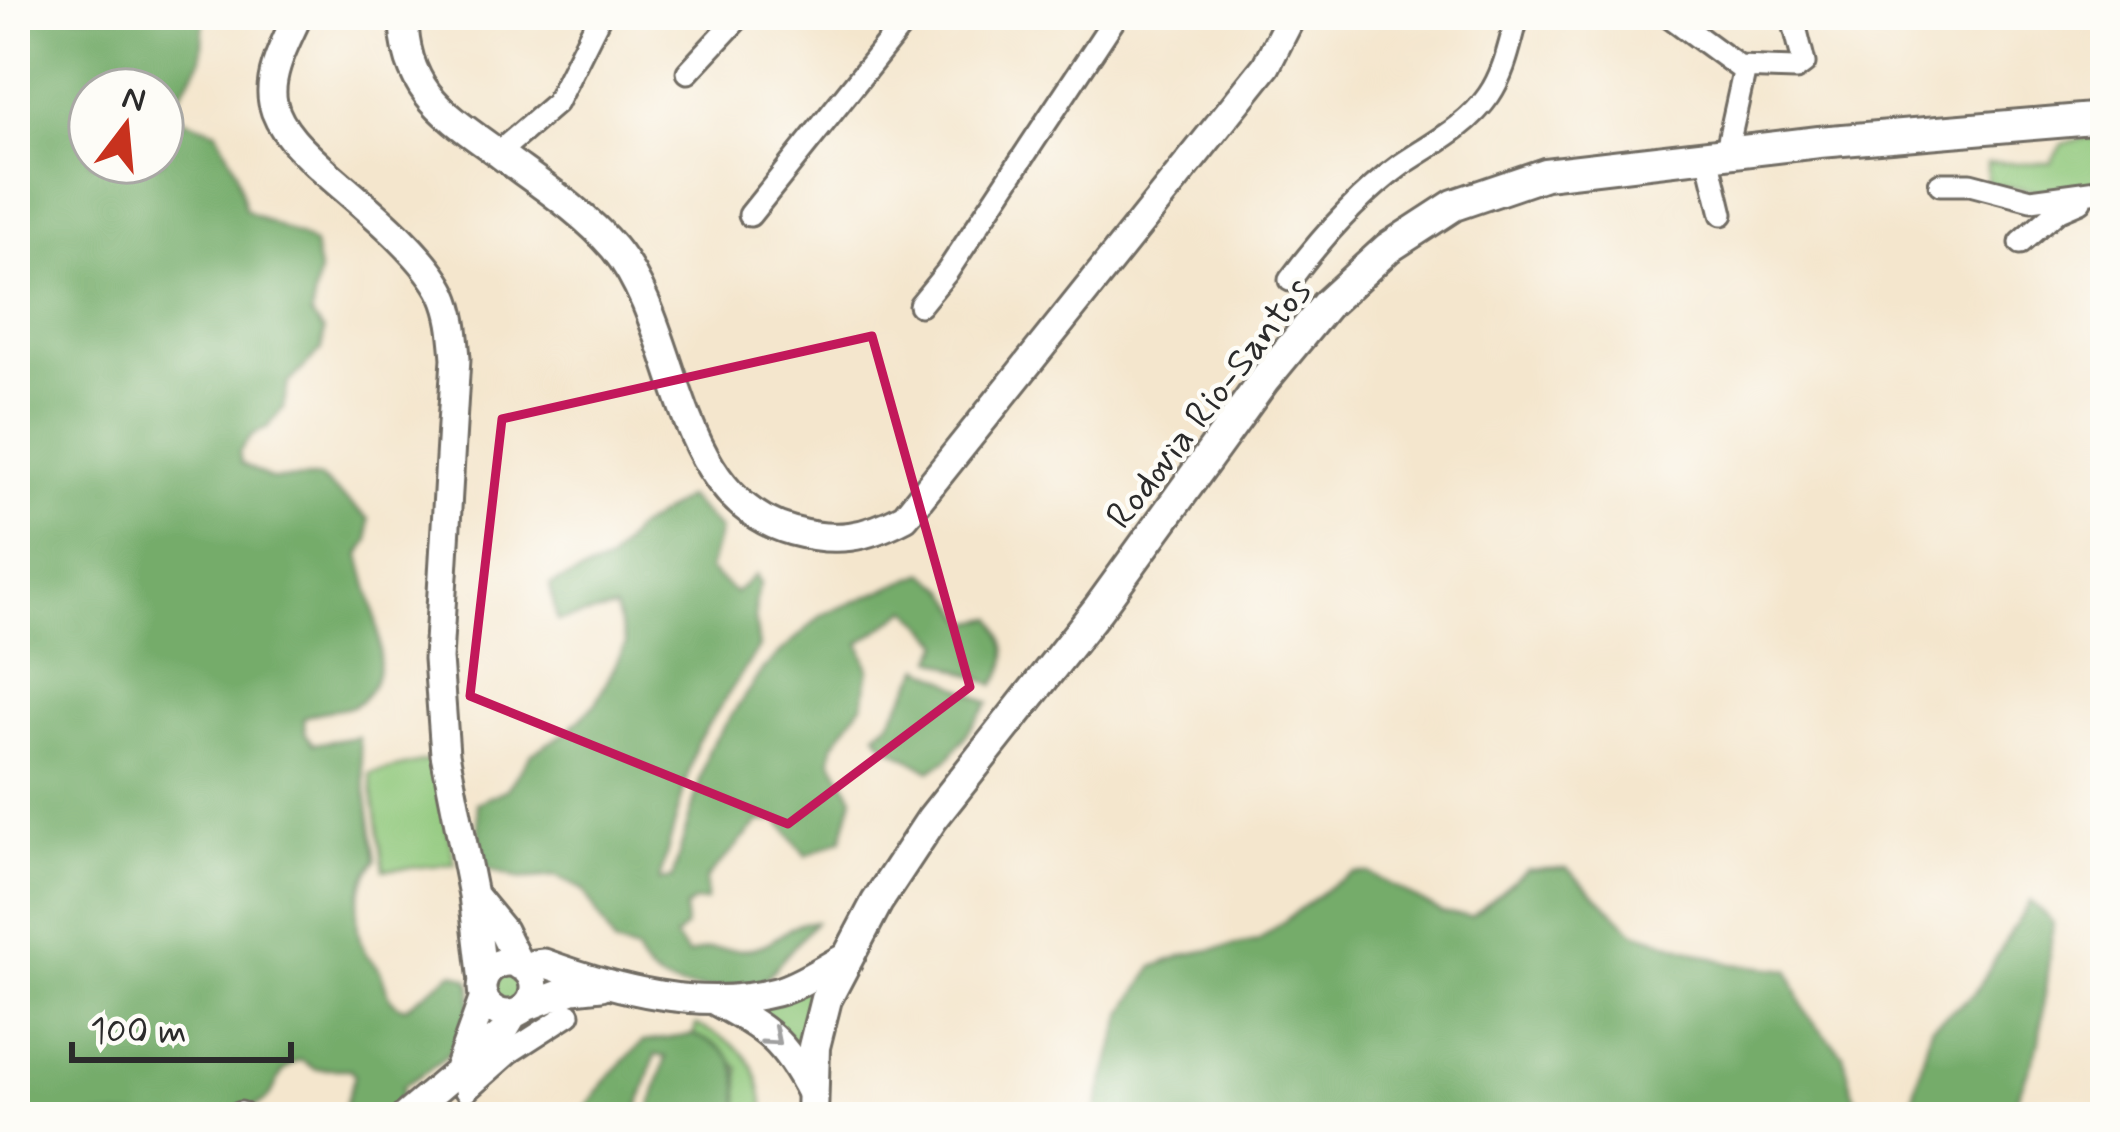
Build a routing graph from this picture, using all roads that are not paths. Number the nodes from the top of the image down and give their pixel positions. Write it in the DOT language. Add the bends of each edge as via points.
graph roads {
  1 [pos="298,15"];
  2 [pos="404,15"];
  3 [pos="600,15"];
  4 [pos="741,15"];
  5 [pos="910,15"];
  6 [pos="1117,15"];
  7 [pos="1292,15"];
  8 [pos="1517,15"];
  9 [pos="1668,15"];
  10 [pos="1792,15"];
  11 [pos="1745,68"];
  12 [pos="688,72"];
  13 [pos="2105,118"];
  14 [pos="498,153"];
  15 [pos="1717,155"];
  16 [pos="1940,184"];
  17 [pos="2105,190"];
  18 [pos="2105,202"];
  19 [pos="750,214"];
  20 [pos="1722,214"];
  21 [pos="2021,243"];
  22 [pos="1290,280"];
  23 [pos="920,305"];
  24 [pos="473,895"];
  25 [pos="844,958"];
  26 [pos="524,969"];
  27 [pos="612,986"];
  28 [pos="483,989"];
  29 [pos="715,1001"];
  30 [pos="568,1015"];
  31 [pos="513,1027"];
  32 [pos="461,1084"];
  33 [pos="812,1105"];
  34 [pos="404,1117"];
  1 -- 24 [label="main road" via="273,84 279,116 305,154 420,261 453,320 438,659 445,754"];
  2 -- 14 [label="main road" via="422,88 440,112"];
  3 -- 14 [label="street" via="556,104"];
  4 -- 12 [label="street"];
  5 -- 19 [label="street"];
  6 -- 23 [label="street"];
  7 -- 14 [label="main road" via="1266,66 938,478 905,517 872,535 834,538 753,514 687,422 652,312 616,250"];
  8 -- 22 [label="street" via="1486,100 1346,212"];
  9 -- 11 [label="street"];
  10 -- 11 [label="street" via="1804,63"];
  11 -- 15 [label="street"];
  13 -- 15 [label="highway, Rodovia Rio-Santos"];
  15 -- 20 [label="street"];
  15 -- 25 [label="highway, Rodovia Rio-Santos" via="1545,174 1454,205 1342,290 1264,380 932,819"];
  16 -- 17 [label="street" via="2031,200"];
  18 -- 21 [label="street" via="2059,210"];
  24 -- 26 [label="main road"];
  24 -- 28 [label="main road"];
  25 -- 29 [label="main road" via="779,992"];
  25 -- 33 [label="highway, Rodovia Rio-Santos" via="819,1024"];
  26 -- 27 [label="main road" via="544,963"];
  26 -- 28 [label="main road" via="498,965"];
  26 -- 31 [label="main road" via="534,994"];
  27 -- 29 [label="main road"];
  27 -- 31 [label="main road" via="573,988"];
  28 -- 31 [label="main road"];
  28 -- 32 [label="main road"];
  29 -- 33 [label="main road, one-way" via="776,1038"];
  30 -- 31 [label="street"];
  31 -- 32 [label="main road"];
  32 -- 34 [label="main road"];
}
